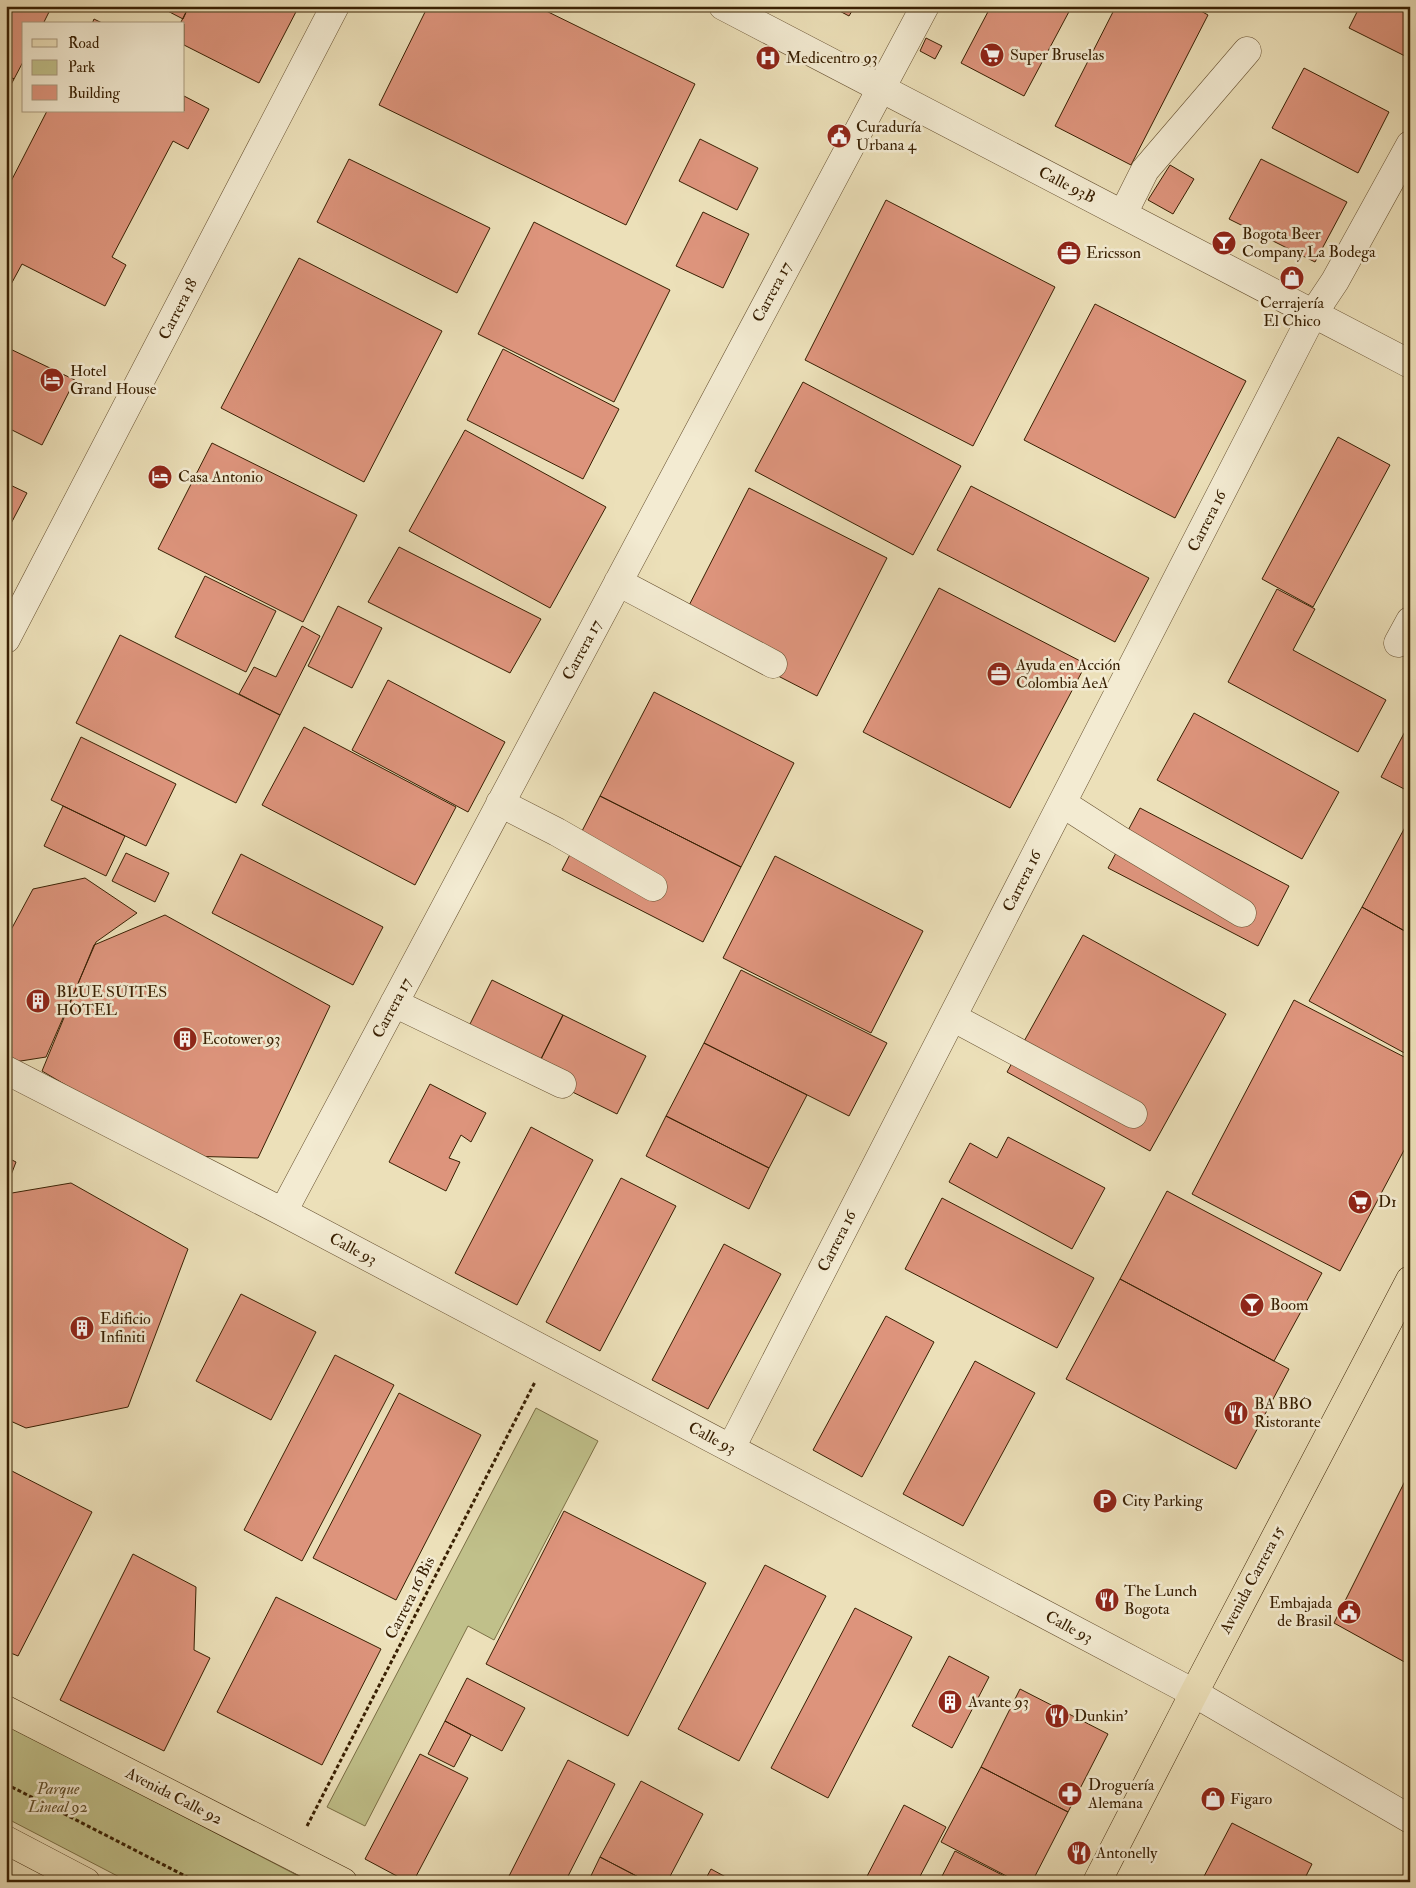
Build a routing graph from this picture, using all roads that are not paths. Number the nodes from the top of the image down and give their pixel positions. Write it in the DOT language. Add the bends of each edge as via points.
graph roads {
  1 [pos="335,6"];
  2 [pos="724,6"];
  3 [pos="925,6"];
  4 [pos="1247,52"];
  5 [pos="881,88"];
  6 [pos="1410,145"];
  7 [pos="1123,214"];
  8 [pos="1313,314"];
  9 [pos="1410,364"];
  10 [pos="618,582"];
  11 [pos="6,639"];
  12 [pos="773,664"];
  13 [pos="500,803"];
  14 [pos="1062,803"];
  15 [pos="653,887"];
  16 [pos="1242,913"];
  17 [pos="394,1002"];
  18 [pos="952,1017"];
  19 [pos="6,1070"];
  20 [pos="562,1084"];
  21 [pos="1133,1114"];
  22 [pos="283,1212"];
  23 [pos="1410,1280"];
  24 [pos="731,1448"];
  25 [pos="1194,1693"];
  26 [pos="6,1710"];
  27 [pos="1410,1819"];
  28 [pos="6,1840"];
  29 [pos="86,1882"];
  30 [pos="343,1882"];
  31 [pos="1097,1882"];
  1 -- 11 [label="street, Carrera 18"];
  2 -- 5 [label="street, Calle 93B"];
  3 -- 5 [label="street, Carrera 17"];
  4 -- 7 [label="street" via="1145,170"];
  5 -- 7 [label="street, Calle 93B"];
  5 -- 10 [label="street, Carrera 17"];
  6 -- 8 [label="street, Carrera 16" via="1335,281"];
  7 -- 8 [label="street, Calle 93B"];
  8 -- 9 [label="street, Calle 93B"];
  8 -- 14 [label="street, Carrera 16"];
  10 -- 12 [label="street"];
  10 -- 13 [label="street, Carrera 17"];
  13 -- 15 [label="street"];
  13 -- 17 [label="street, Carrera 17"];
  14 -- 16 [label="street"];
  14 -- 18 [label="street, Carrera 16"];
  17 -- 20 [label="street"];
  17 -- 22 [label="street, Carrera 17"];
  18 -- 21 [label="street"];
  18 -- 24 [label="street, Carrera 16"];
  19 -- 22 [label="street, Calle 93"];
  22 -- 24 [label="street, Calle 93"];
  23 -- 25 [label="main road, Avenida Carrera 15"];
  24 -- 25 [label="street, Calle 93"];
  25 -- 27 [label="street, Calle 93"];
  25 -- 31 [label="main road, Avenida Carrera 15"];
  26 -- 30 [label="main road, Avenida Calle 92"];
  28 -- 29 [label="main road"];
}
